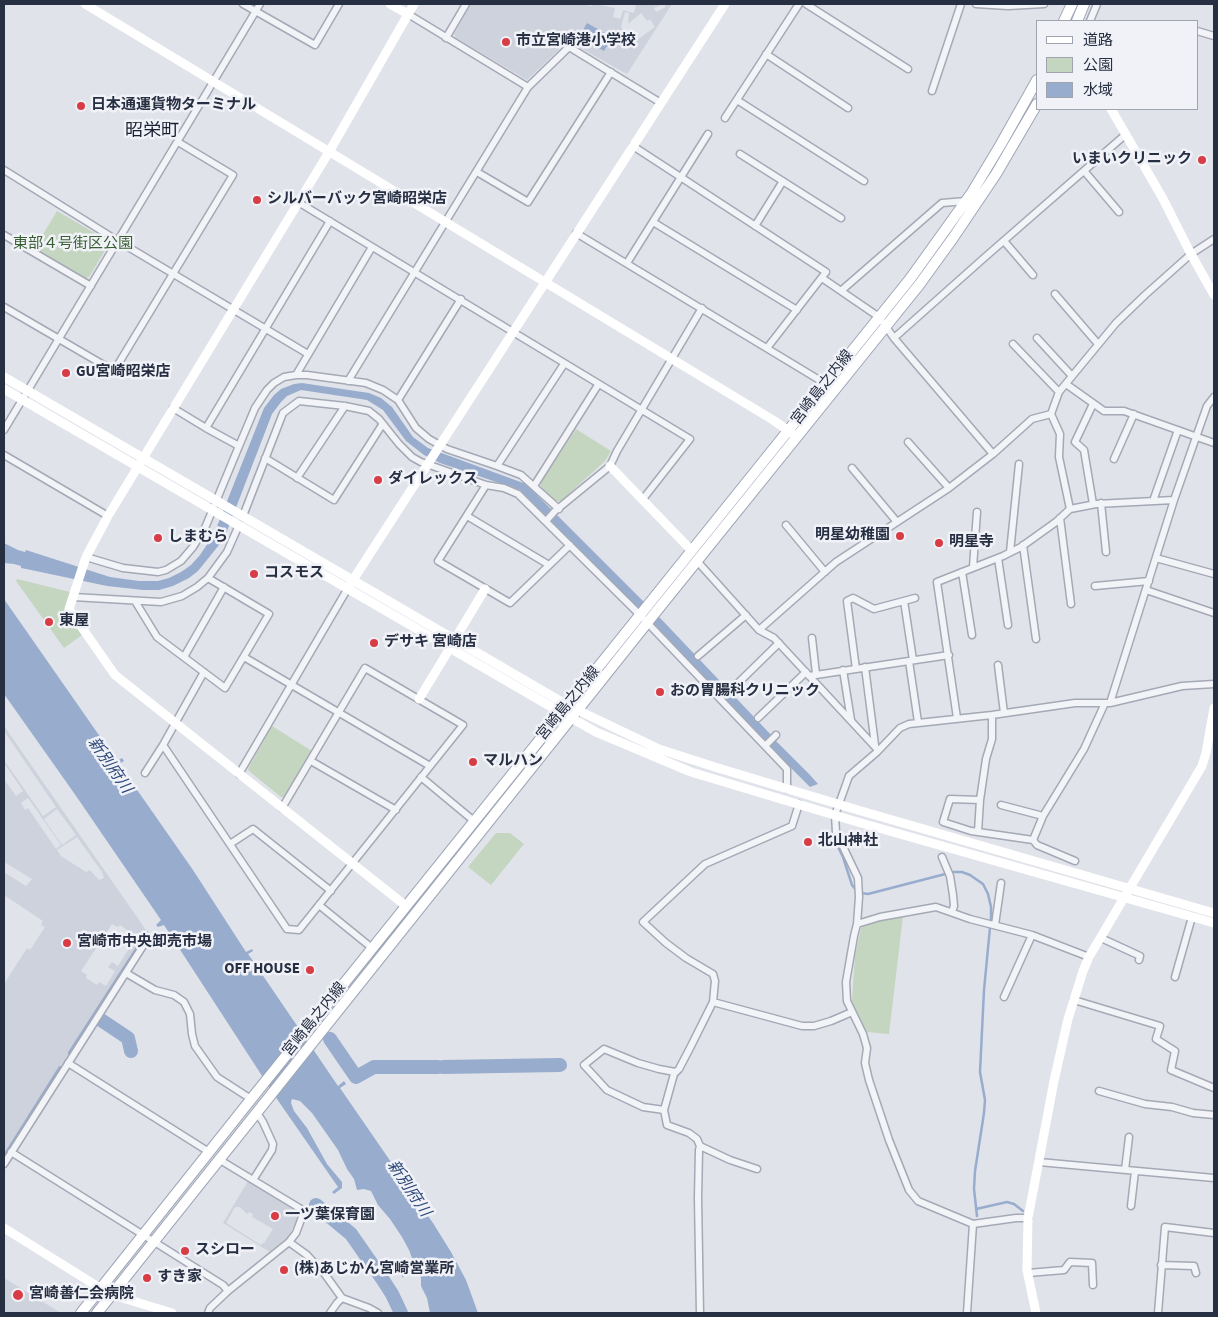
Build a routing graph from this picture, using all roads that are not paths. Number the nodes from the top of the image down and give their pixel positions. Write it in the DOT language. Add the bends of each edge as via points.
graph roads {
  1 [pos="85,4"];
  2 [pos="243,4"];
  3 [pos="260,4"];
  4 [pos="339,4"];
  5 [pos="390,4"];
  6 [pos="414,4"];
  7 [pos="466,4"];
  8 [pos="724,4"];
  9 [pos="798,4"];
  10 [pos="806,4"];
  11 [pos="961,4"];
  12 [pos="976,4"];
  13 [pos="1044,4"];
  14 [pos="1071,4"];
  15 [pos="1097,4"];
  16 [pos="997,5"];
  17 [pos="1083,6"];
  18 [pos="256,12"];
  19 [pos="408,14"];
  20 [pos="1064,20"];
  21 [pos="1077,20"];
  22 [pos="1090,20"];
  23 [pos="1198,31"];
  24 [pos="1214,36"];
  25 [pos="446,38"];
  26 [pos="766,54"];
  27 [pos="908,69"];
  28 [pos="611,72"];
  29 [pos="214,82"];
  30 [pos="1036,82"];
  31 [pos="528,87"];
  32 [pos="932,91"];
  33 [pos="737,100"];
  34 [pos="661,103"];
  35 [pos="1036,106"];
  36 [pos="848,108"];
  37 [pos="1112,110"];
  38 [pos="725,118"];
  39 [pos="708,134"];
  40 [pos="1125,135"];
  41 [pos="178,142"];
  42 [pos="633,146"];
  43 [pos="329,152"];
  44 [pos="740,154"];
  45 [pos="4,170"];
  46 [pos="477,172"];
  47 [pos="1085,172"];
  48 [pos="680,177"];
  49 [pos="783,181"];
  50 [pos="864,181"];
  51 [pos="966,201"];
  52 [pos="298,202"];
  53 [pos="1119,212"];
  54 [pos="841,218"];
  55 [pos="330,221"];
  56 [pos="446,222"];
  57 [pos="653,222"];
  58 [pos="755,226"];
  59 [pos="576,233"];
  60 [pos="4,235"];
  61 [pos="1214,239"];
  62 [pos="1004,241"];
  63 [pos="118,242"];
  64 [pos="372,247"];
  65 [pos="1191,254"];
  66 [pos="627,263"];
  67 [pos="415,272"];
  68 [pos="174,274"];
  69 [pos="1033,275"];
  70 [pos="822,278"];
  71 [pos="545,282"];
  72 [pos="91,286"];
  73 [pos="842,290"];
  74 [pos="1055,294"];
  75 [pos="1214,295"];
  76 [pos="461,299"];
  77 [pos="4,306"];
  78 [pos="702,308"];
  79 [pos="233,309"];
  80 [pos="797,310"];
  81 [pos="879,317"];
  82 [pos="885,328"];
  83 [pos="266,329"];
  84 [pos="513,332"];
  85 [pos="58,338"];
  86 [pos="894,338"];
  87 [pos="1037,338"];
  88 [pos="1013,344"];
  89 [pos="1098,344"];
  90 [pos="767,348"];
  91 [pos="308,354"];
  92 [pos="673,359"];
  93 [pos="564,364"];
  94 [pos="296,375"];
  95 [pos="1072,376"];
  96 [pos="4,377"];
  97 [pos="348,381"];
  98 [pos="826,384"];
  99 [pos="1066,384"];
  100 [pos="598,385"];
  101 [pos="4,389"];
  102 [pos="27,390"];
  103 [pos="1059,392"];
  104 [pos="1214,397"];
  105 [pos="21,399"];
  106 [pos="398,400"];
  107 [pos="1093,404"];
  108 [pos="345,406"];
  109 [pos="173,408"];
  110 [pos="642,409"];
  111 [pos="1051,414"];
  112 [pos="1134,414"];
  113 [pos="382,425"];
  114 [pos="206,428"];
  115 [pos="4,430"];
  116 [pos="1178,430"];
  117 [pos="788,431"];
  118 [pos="798,437"];
  119 [pos="1197,437"];
  120 [pos="908,442"];
  121 [pos="1214,444"];
  122 [pos="239,446"];
  123 [pos="438,447"];
  124 [pos="993,454"];
  125 [pos="4,455"];
  126 [pos="265,458"];
  127 [pos="1114,459"];
  128 [pos="141,462"];
  129 [pos="428,463"];
  130 [pos="1019,464"];
  131 [pos="497,466"];
  132 [pos="610,466"];
  133 [pos="852,468"];
  134 [pos="297,478"];
  135 [pos="486,485"];
  136 [pos="534,486"];
  137 [pos="949,488"];
  138 [pos="643,499"];
  139 [pos="1174,500"];
  140 [pos="1153,501"];
  141 [pos="219,502"];
  142 [pos="1101,503"];
  143 [pos="1093,504"];
  144 [pos="1070,509"];
  145 [pos="214,510"];
  146 [pos="557,510"];
  147 [pos="977,512"];
  148 [pos="108,516"];
  149 [pos="467,516"];
  150 [pos="1060,518"];
  151 [pos="239,519"];
  152 [pos="546,520"];
  153 [pos="897,522"];
  154 [pos="786,525"];
  155 [pos="570,545"];
  156 [pos="1023,545"];
  157 [pos="692,551"];
  158 [pos="1010,552"];
  159 [pos="1106,552"];
  160 [pos="998,558"];
  161 [pos="1156,558"];
  162 [pos="85,561"];
  163 [pos="697,561"];
  164 [pos="549,565"];
  165 [pos="973,568"];
  166 [pos="825,572"];
  167 [pos="962,572"];
  168 [pos="1214,574"];
  169 [pos="208,578"];
  170 [pos="1149,581"];
  171 [pos="350,584"];
  172 [pos="1095,586"];
  173 [pos="224,587"];
  174 [pos="486,588"];
  175 [pos="1146,590"];
  176 [pos="73,597"];
  177 [pos="915,598"];
  178 [pos="904,601"];
  179 [pos="135,602"];
  180 [pos="1071,604"];
  181 [pos="1214,613"];
  182 [pos="647,615"];
  183 [pos="746,615"];
  184 [pos="1008,625"];
  185 [pos="759,630"];
  186 [pos="972,635"];
  187 [pos="812,638"];
  188 [pos="455,639"];
  189 [pos="1036,640"];
  190 [pos="779,643"];
  191 [pos="450,648"];
  192 [pos="949,655"];
  193 [pos="698,656"];
  194 [pos="184,657"];
  195 [pos="244,658"];
  196 [pos="911,661"];
  197 [pos="998,665"];
  198 [pos="865,667"];
  199 [pos="856,668"];
  200 [pos="843,670"];
  201 [pos="204,672"];
  202 [pos="810,674"];
  203 [pos="1214,684"];
  204 [pos="290,685"];
  205 [pos="731,690"];
  206 [pos="419,699"];
  207 [pos="1108,703"];
  208 [pos="1214,708"];
  209 [pos="564,709"];
  210 [pos="339,713"];
  211 [pos="1004,713"];
  212 [pos="575,714"];
  213 [pos="992,714"];
  214 [pos="758,718"];
  215 [pos="957,718"];
  216 [pos="851,721"];
  217 [pos="918,722"];
  218 [pos="176,723"];
  219 [pos="776,735"];
  220 [pos="163,745"];
  221 [pos="765,746"];
  222 [pos="876,749"];
  223 [pos="311,761"];
  224 [pos="430,766"];
  225 [pos="145,773"];
  226 [pos="239,774"];
  227 [pos="422,777"];
  228 [pos="787,789"];
  229 [pos="980,800"];
  230 [pos="799,804"];
  231 [pos="839,804"];
  232 [pos="1000,805"];
  233 [pos="282,808"];
  234 [pos="396,810"];
  235 [pos="835,815"];
  236 [pos="1043,816"];
  237 [pos="474,821"];
  238 [pos="978,832"];
  239 [pos="1033,840"];
  240 [pos="230,844"];
  241 [pos="942,857"];
  242 [pos="1075,861"];
  243 [pos="352,864"];
  244 [pos="1001,883"];
  245 [pos="331,890"];
  246 [pos="1128,893"];
  247 [pos="319,905"];
  248 [pos="406,906"];
  249 [pos="952,912"];
  250 [pos="1214,913"];
  251 [pos="1192,917"];
  252 [pos="1214,923"];
  253 [pos="857,924"];
  254 [pos="992,924"];
  255 [pos="1032,935"];
  256 [pos="148,938"];
  257 [pos="1101,938"];
  258 [pos="372,948"];
  259 [pos="1089,958"];
  260 [pos="1138,960"];
  261 [pos="126,973"];
  262 [pos="1175,976"];
  263 [pos="1004,997"];
  264 [pos="1074,1000"];
  265 [pos="713,1002"];
  266 [pos="852,1012"];
  267 [pos="68,1063"];
  268 [pos="675,1072"];
  269 [pos="1214,1088"];
  270 [pos="1099,1091"];
  271 [pos="253,1096"];
  272 [pos="664,1110"];
  273 [pos="256,1113"];
  274 [pos="1214,1116"];
  275 [pos="1129,1136"];
  276 [pos="700,1146"];
  277 [pos="11,1152"];
  278 [pos="209,1152"];
  279 [pos="220,1160"];
  280 [pos="1038,1162"];
  281 [pos="4,1164"];
  282 [pos="756,1169"];
  283 [pos="1125,1170"];
  284 [pos="1135,1170"];
  285 [pos="1214,1178"];
  286 [pos="253,1180"];
  287 [pos="1131,1206"];
  288 [pos="1028,1218"];
  289 [pos="972,1224"];
  290 [pos="4,1228"];
  291 [pos="1214,1233"];
  292 [pos="142,1236"];
  293 [pos="289,1242"];
  294 [pos="153,1243"];
  295 [pos="1161,1265"];
  296 [pos="1028,1273"];
  297 [pos="1196,1273"];
  298 [pos="1093,1285"];
  299 [pos="100,1288"];
  300 [pos="228,1291"];
  301 [pos="113,1293"];
  302 [pos="342,1298"];
  303 [pos="80,1313"];
  304 [pos="96,1313"];
  305 [pos="172,1313"];
  306 [pos="208,1313"];
  307 [pos="330,1313"];
  308 [pos="378,1313"];
  309 [pos="700,1313"];
  310 [pos="967,1313"];
  311 [pos="1036,1313"];
  312 [pos="1158,1313"];
  1 -- 29 [label="street"];
  2 -- 18 [label="street"];
  3 -- 18 [label="street"];
  4 -- 18 [label="street" via="315,45"];
  5 -- 19 [label="street"];
  6 -- 19 [label="street"];
  7 -- 25 [label="street"];
  8 -- 34 [label="street"];
  9 -- 26 [label="street"];
  10 -- 27 [label="street"];
  11 -- 32 [label="street"];
  12 -- 16 [label="street"];
  13 -- 16 [label="street"];
  14 -- 17 [label="street"];
  14 -- 20 [label="main road"];
  15 -- 22 [label="street"];
  17 -- 21 [label="main road"];
  18 -- 29 [label="street"];
  19 -- 25 [label="street"];
  19 -- 43 [label="street"];
  23 -- 24 [label="street"];
  25 -- 31 [label="street"];
  26 -- 33 [label="street"];
  26 -- 36 [label="street"];
  28 -- 31 [label="street" via="569,47"];
  28 -- 34 [label="street"];
  28 -- 46 [label="street" via="528,202"];
  29 -- 41 [label="street"];
  29 -- 43 [label="street"];
  30 -- 51 [label="main road, 宮崎島之内線"];
  31 -- 46 [label="street"];
  33 -- 38 [label="street"];
  33 -- 50 [label="street"];
  34 -- 42 [label="street"];
  35 -- 82 [label="main road, 宮崎島之内線" via="953,238"];
  37 -- 40 [label="street"];
  39 -- 48 [label="street"];
  40 -- 47 [label="street"];
  40 -- 65 [label="street"];
  41 -- 63 [label="street"];
  41 -- 68 [label="street" via="233,175"];
  42 -- 48 [label="street"];
  42 -- 59 [label="street"];
  43 -- 52 [label="street"];
  43 -- 56 [label="street"];
  44 -- 49 [label="street"];
  45 -- 63 [label="street"];
  46 -- 56 [label="street"];
  47 -- 53 [label="street"];
  47 -- 62 [label="street"];
  48 -- 57 [label="street"];
  48 -- 58 [label="street"];
  49 -- 54 [label="street"];
  49 -- 58 [label="street"];
  51 -- 73 [label="street" via="942,203"];
  51 -- 81 [label="main road, 宮崎島之内線"];
  52 -- 55 [label="street"];
  52 -- 79 [label="street"];
  55 -- 64 [label="street"];
  55 -- 83 [label="street"];
  56 -- 67 [label="street"];
  56 -- 71 [label="street"];
  57 -- 66 [label="street"];
  57 -- 80 [label="street"];
  58 -- 70 [label="street" via="826,272"];
  59 -- 66 [label="street"];
  59 -- 71 [label="street"];
  60 -- 72 [label="street"];
  61 -- 65 [label="street"];
  62 -- 69 [label="street"];
  62 -- 86 [label="street"];
  63 -- 68 [label="street"];
  63 -- 72 [label="street"];
  64 -- 67 [label="street"];
  64 -- 91 [label="street"];
  65 -- 75 [label="street"];
  65 -- 89 [label="street" via="1145,295"];
  66 -- 78 [label="street"];
  67 -- 76 [label="street"];
  67 -- 97 [label="street"];
  68 -- 79 [label="street"];
  68 -- 85 [label="street" via="114,371"];
  70 -- 73 [label="street"];
  70 -- 80 [label="street"];
  71 -- 84 [label="street"];
  71 -- 92 [label="street"];
  72 -- 85 [label="street"];
  73 -- 81 [label="street"];
  74 -- 89 [label="street"];
  76 -- 84 [label="street"];
  76 -- 106 [label="street"];
  77 -- 85 [label="street"];
  78 -- 90 [label="street"];
  78 -- 92 [label="street"];
  79 -- 83 [label="street"];
  79 -- 109 [label="street"];
  80 -- 90 [label="street"];
  81 -- 82 [label="street"];
  81 -- 98 [label="main road, 宮崎島之内線"];
  82 -- 86 [label="street"];
  82 -- 118 [label="main road, 宮崎島之内線"];
  83 -- 91 [label="street"];
  83 -- 114 [label="street"];
  84 -- 93 [label="street"];
  84 -- 123 [label="street"];
  85 -- 102 [label="street"];
  86 -- 124 [label="street"];
  87 -- 95 [label="street"];
  88 -- 103 [label="street"];
  89 -- 95 [label="street"];
  90 -- 98 [label="street"];
  91 -- 94 [label="street"];
  92 -- 110 [label="street"];
  92 -- 117 [label="street"];
  93 -- 100 [label="street"];
  93 -- 131 [label="street"];
  94 -- 97 [label="street"];
  94 -- 122 [label="street" via="284,377 266,390"];
  95 -- 99 [label="street"];
  96 -- 102 [label="street"];
  97 -- 106 [label="street" via="374,386"];
  98 -- 117 [label="main road, 宮崎島之内線"];
  99 -- 103 [label="street"];
  99 -- 107 [label="street"];
  100 -- 110 [label="street"];
  100 -- 136 [label="street"];
  101 -- 105 [label="street"];
  102 -- 105 [label="street"];
  102 -- 128 [label="street"];
  103 -- 111 [label="street"];
  104 -- 119 [label="street" via="1207,406"];
  105 -- 115 [label="street"];
  105 -- 128 [label="street"];
  106 -- 123 [label="street" via="416,428"];
  107 -- 112 [label="street" via="1104,411"];
  107 -- 143 [label="street" via="1075,442 1084,450"];
  108 -- 113 [label="street" via="369,412"];
  108 -- 126 [label="street" via="299,401 283,412"];
  108 -- 134 [label="street"];
  109 -- 114 [label="street"];
  109 -- 128 [label="street"];
  110 -- 132 [label="street"];
  110 -- 138 [label="street" via="690,439"];
  111 -- 124 [label="street" via="1032,419"];
  111 -- 144 [label="street" via="1060,434 1059,457"];
  112 -- 116 [label="street"];
  112 -- 127 [label="street"];
  113 -- 129 [label="street" via="412,457"];
  113 -- 134 [label="street" via="334,500"];
  114 -- 122 [label="street"];
  116 -- 119 [label="street"];
  116 -- 140 [label="street"];
  117 -- 118 [label="street"];
  117 -- 157 [label="main road, 宮崎島之内線"];
  118 -- 163 [label="main road, 宮崎島之内線"];
  119 -- 121 [label="street"];
  119 -- 139 [label="street"];
  120 -- 137 [label="street"];
  122 -- 141 [label="street"];
  123 -- 129 [label="street"];
  123 -- 131 [label="street"];
  124 -- 137 [label="street"];
  125 -- 148 [label="street"];
  126 -- 134 [label="street"];
  126 -- 151 [label="street"];
  128 -- 141 [label="street"];
  128 -- 145 [label="street"];
  128 -- 148 [label="street"];
  129 -- 135 [label="street"];
  129 -- 171 [label="street"];
  130 -- 158 [label="street"];
  131 -- 136 [label="street" via="521,475"];
  132 -- 138 [label="street"];
  132 -- 146 [label="street"];
  133 -- 153 [label="street"];
  135 -- 149 [label="street"];
  135 -- 152 [label="street" via="518,494"];
  136 -- 146 [label="street"];
  137 -- 153 [label="street"];
  138 -- 157 [label="street"];
  139 -- 140 [label="street"];
  139 -- 161 [label="street"];
  140 -- 142 [label="street"];
  141 -- 145 [label="street"];
  141 -- 151 [label="street"];
  142 -- 143 [label="street"];
  142 -- 159 [label="street"];
  143 -- 144 [label="street"];
  144 -- 150 [label="street"];
  145 -- 151 [label="street"];
  145 -- 162 [label="street" via="194,547 181,561 166,570 130,569"];
  146 -- 152 [label="street"];
  147 -- 165 [label="street"];
  148 -- 162 [label="street"];
  149 -- 164 [label="street"];
  149 -- 174 [label="street" via="438,561"];
  150 -- 156 [label="street"];
  150 -- 180 [label="street"];
  151 -- 169 [label="street" via="227,552"];
  151 -- 171 [label="street"];
  152 -- 155 [label="street"];
  153 -- 166 [label="street"];
  154 -- 166 [label="street"];
  155 -- 164 [label="street"];
  155 -- 182 [label="street"];
  156 -- 158 [label="street"];
  156 -- 189 [label="street"];
  157 -- 182 [label="main road, 宮崎島之内線"];
  158 -- 160 [label="street"];
  160 -- 165 [label="street"];
  160 -- 184 [label="street"];
  161 -- 168 [label="street"];
  161 -- 170 [label="street"];
  162 -- 176 [label="street"];
  163 -- 182 [label="main road, 宮崎島之内線"];
  163 -- 183 [label="street"];
  164 -- 174 [label="street" via="510,603"];
  165 -- 167 [label="street"];
  166 -- 185 [label="street"];
  167 -- 186 [label="street"];
  167 -- 192 [label="street" via="938,582"];
  169 -- 173 [label="street"];
  169 -- 179 [label="street" via="182,596 161,602"];
  170 -- 172 [label="street"];
  170 -- 175 [label="street"];
  171 -- 188 [label="street"];
  171 -- 191 [label="street"];
  171 -- 204 [label="street"];
  173 -- 194 [label="street"];
  173 -- 195 [label="street" via="269,614"];
  174 -- 188 [label="street"];
  175 -- 181 [label="street"];
  175 -- 207 [label="street"];
  176 -- 179 [label="street"];
  176 -- 218 [label="street" via="69,609 115,675"];
  177 -- 178 [label="street"];
  178 -- 196 [label="street"];
  178 -- 199 [label="street" via="874,609 853,598 847,601"];
  179 -- 194 [label="street" via="158,637"];
  182 -- 209 [label="main road, 宮崎島之内線"];
  182 -- 212 [label="main road, 宮崎島之内線"];
  182 -- 221 [label="street"];
  183 -- 185 [label="street"];
  183 -- 193 [label="street"];
  185 -- 190 [label="street"];
  187 -- 202 [label="street"];
  188 -- 209 [label="street"];
  190 -- 202 [label="street"];
  190 -- 205 [label="street"];
  191 -- 206 [label="street"];
  191 -- 209 [label="street"];
  192 -- 196 [label="street"];
  192 -- 215 [label="street"];
  194 -- 201 [label="street"];
  195 -- 201 [label="street" via="226,688"];
  195 -- 204 [label="street"];
  196 -- 198 [label="street"];
  196 -- 217 [label="street"];
  197 -- 211 [label="street"];
  198 -- 199 [label="street"];
  198 -- 222 [label="street"];
  199 -- 200 [label="street"];
  200 -- 202 [label="street"];
  200 -- 216 [label="street"];
  201 -- 218 [label="street"];
  202 -- 214 [label="street"];
  202 -- 216 [label="street"];
  203 -- 207 [label="street" via="1182,686"];
  204 -- 210 [label="street"];
  204 -- 226 [label="street"];
  206 -- 210 [label="street" via="365,668"];
  206 -- 224 [label="street" via="462,725"];
  207 -- 211 [label="street" via="1074,703"];
  207 -- 236 [label="street"];
  208 -- 246 [label="street" via="1202,766"];
  209 -- 212 [label="street"];
  209 -- 237 [label="main road, 宮崎島之内線"];
  210 -- 223 [label="street"];
  210 -- 224 [label="street"];
  211 -- 213 [label="street"];
  212 -- 228 [label="street" via="659,749"];
  212 -- 230 [label="street" via="596,732 691,772"];
  212 -- 273 [label="main road, 宮崎島之内線"];
  213 -- 215 [label="street"];
  213 -- 229 [label="street" via="992,739"];
  215 -- 217 [label="street"];
  216 -- 222 [label="street"];
  217 -- 222 [label="street" via="900,728"];
  218 -- 220 [label="street"];
  218 -- 226 [label="street"];
  219 -- 221 [label="street"];
  220 -- 225 [label="street"];
  220 -- 240 [label="street"];
  221 -- 228 [label="street" via="787,770"];
  222 -- 231 [label="street" via="860,769 849,776"];
  223 -- 233 [label="street"];
  223 -- 234 [label="street"];
  224 -- 227 [label="street"];
  226 -- 233 [label="street"];
  227 -- 234 [label="street"];
  227 -- 237 [label="street"];
  228 -- 231 [label="street"];
  229 -- 238 [label="street"];
  229 -- 238 [label="street" via="950,799 943,822"];
  230 -- 235 [label="street"];
  230 -- 265 [label="street" via="792,826 705,864 643,922 679,953 713,974"];
  231 -- 235 [label="street"];
  231 -- 246 [label="street"];
  232 -- 236 [label="street"];
  233 -- 243 [label="street"];
  234 -- 243 [label="street"];
  235 -- 246 [label="street"];
  235 -- 253 [label="street" via="836,832 858,878"];
  236 -- 239 [label="street"];
  237 -- 248 [label="main road, 宮崎島之内線"];
  238 -- 239 [label="street"];
  239 -- 242 [label="street" via="1037,845"];
  240 -- 245 [label="street" via="253,829"];
  240 -- 247 [label="street" via="287,929 299,930"];
  241 -- 249 [label="street" via="953,894"];
  243 -- 245 [label="street"];
  243 -- 248 [label="street"];
  244 -- 254 [label="street"];
  245 -- 247 [label="street"];
  246 -- 250 [label="street"];
  246 -- 251 [label="street"];
  246 -- 257 [label="street"];
  247 -- 258 [label="street"];
  248 -- 258 [label="main road, 宮崎島之内線"];
  249 -- 253 [label="street" via="936,908"];
  249 -- 254 [label="street"];
  251 -- 252 [label="street"];
  251 -- 262 [label="street"];
  253 -- 266 [label="street" via="846,982 847,1002"];
  254 -- 255 [label="street"];
  255 -- 259 [label="street"];
  255 -- 263 [label="street"];
  256 -- 261 [label="street"];
  257 -- 259 [label="street"];
  257 -- 260 [label="street" via="1140,956"];
  258 -- 271 [label="main road, 宮崎島之内線"];
  259 -- 264 [label="street"];
  261 -- 267 [label="street"];
  261 -- 271 [label="street" via="184,1002 190,1014 196,1046 217,1077"];
  264 -- 269 [label="street" via="1160,1026 1156,1039 1175,1051 1171,1070"];
  264 -- 280 [label="street"];
  265 -- 266 [label="street" via="802,1026 814,1026"];
  265 -- 268 [label="street"];
  266 -- 289 [label="street" via="867,1048 865,1063 876,1104 909,1190 918,1201"];
  267 -- 277 [label="street"];
  267 -- 278 [label="street"];
  268 -- 272 [label="street"];
  268 -- 272 [label="street" via="604,1049 584,1065 607,1090 644,1107"];
  270 -- 274 [label="street" via="1145,1104"];
  271 -- 278 [label="main road, 宮崎島之内線"];
  272 -- 276 [label="street" via="667,1125 689,1133"];
  273 -- 279 [label="main road, 宮崎島之内線"];
  273 -- 286 [label="street" via="273,1144"];
  275 -- 283 [label="street"];
  276 -- 282 [label="street"];
  276 -- 309 [label="street"];
  277 -- 281 [label="street"];
  277 -- 292 [label="street"];
  278 -- 292 [label="main road, 宮崎島之内線"];
  279 -- 286 [label="street"];
  279 -- 294 [label="main road, 宮崎島之内線"];
  280 -- 283 [label="street"];
  280 -- 288 [label="street"];
  283 -- 284 [label="street"];
  284 -- 285 [label="street"];
  284 -- 287 [label="street"];
  286 -- 293 [label="street" via="301,1209 302,1218"];
  288 -- 289 [label="street"];
  288 -- 296 [label="street"];
  289 -- 310 [label="street"];
  290 -- 299 [label="street"];
  291 -- 295 [label="street" via="1165,1227"];
  292 -- 294 [label="street"];
  292 -- 299 [label="main road, 宮崎島之内線"];
  293 -- 300 [label="street"];
  293 -- 302 [label="street" via="307,1255"];
  294 -- 300 [label="street"];
  294 -- 301 [label="main road, 宮崎島之内線"];
  295 -- 297 [label="street" via="1194,1266"];
  295 -- 312 [label="street"];
  296 -- 298 [label="street" via="1064,1270 1070,1262 1092,1263"];
  296 -- 311 [label="street"];
  299 -- 301 [label="street"];
  299 -- 303 [label="main road, 宮崎島之内線"];
  300 -- 306 [label="street"];
  301 -- 304 [label="main road, 宮崎島之内線"];
  301 -- 305 [label="street"];
  302 -- 307 [label="street"];
  302 -- 308 [label="street"];
}
